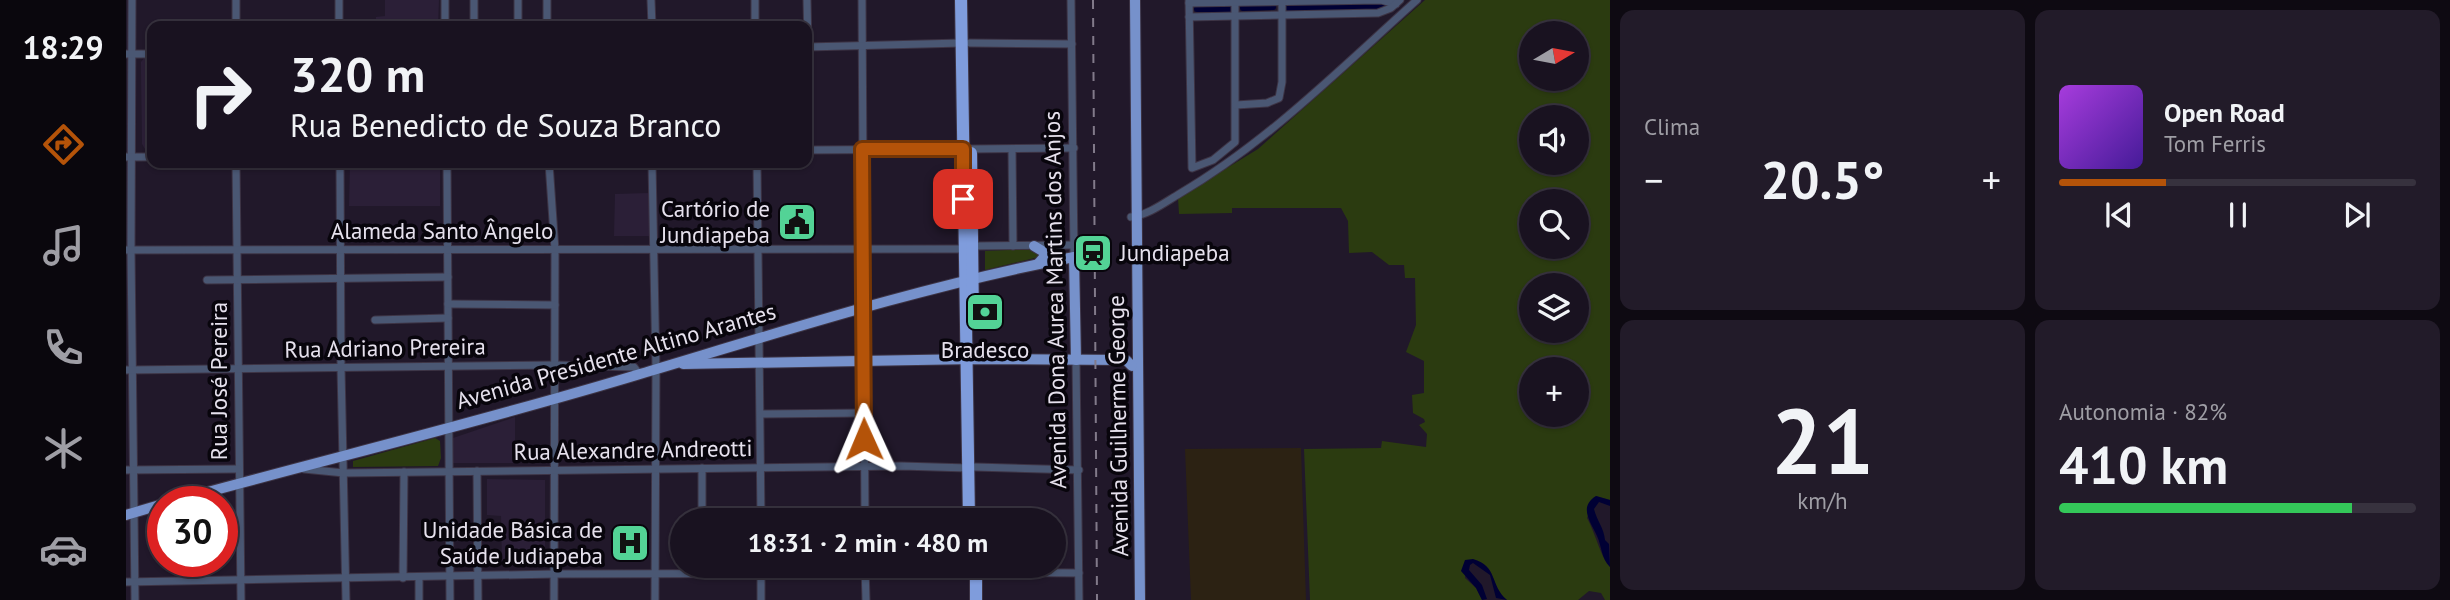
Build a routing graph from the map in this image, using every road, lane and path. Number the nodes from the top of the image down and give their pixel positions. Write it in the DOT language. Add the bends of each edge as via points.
graph roads {
  1 [pos="132,0"];
  2 [pos="236,0"];
  3 [pos="339,0"];
  4 [pos="445,0"];
  5 [pos="474,0"];
  6 [pos="518,0"];
  7 [pos="547,0"];
  8 [pos="651,0"];
  9 [pos="755,0"];
  10 [pos="807,0"];
  11 [pos="862,0"];
  12 [pos="961,0"];
  13 [pos="970,0"];
  14 [pos="1072,0"];
  15 [pos="1129,0"];
  16 [pos="1135,0"];
  17 [pos="1417,0"];
  18 [pos="1189,1"];
  19 [pos="1235,1"];
  20 [pos="1282,1"];
  21 [pos="1398,2"];
  22 [pos="1235,16"];
  23 [pos="1282,16"];
  24 [pos="1189,17"];
  25 [pos="236,21"];
  26 [pos="339,21"];
  27 [pos="445,21"];
  28 [pos="474,21"];
  29 [pos="518,21"];
  30 [pos="548,21"];
  31 [pos="652,21"];
  32 [pos="755,21"];
  33 [pos="807,21"];
  34 [pos="966,43"];
  35 [pos="1072,44"];
  36 [pos="863,46"];
  37 [pos="812,47"];
  38 [pos="129,54"];
  39 [pos="147,54"];
  40 [pos="1236,105"];
  41 [pos="1074,148"];
  42 [pos="862,149"];
  43 [pos="967,149"];
  44 [pos="1012,149"];
  45 [pos="812,150"];
  46 [pos="130,157"];
  47 [pos="236,168"];
  48 [pos="340,168"];
  49 [pos="447,168"];
  50 [pos="549,168"];
  51 [pos="653,168"];
  52 [pos="757,168"];
  53 [pos="1134,216"];
  54 [pos="1013,246"];
  55 [pos="1034,246"];
  56 [pos="968,248"];
  57 [pos="653,249"];
  58 [pos="758,249"];
  59 [pos="863,249"];
  60 [pos="129,250"];
  61 [pos="237,250"];
  62 [pos="341,250"];
  63 [pos="447,250"];
  64 [pos="555,250"];
  65 [pos="1074,251"];
  66 [pos="1038,264"];
  67 [pos="448,277"];
  68 [pos="341,278"];
  69 [pos="207,279"];
  70 [pos="238,280"];
  71 [pos="969,280"];
  72 [pos="448,304"];
  73 [pos="555,305"];
  74 [pos="863,309"];
  75 [pos="448,318"];
  76 [pos="374,320"];
  77 [pos="759,336"];
  78 [pos="969,359"];
  79 [pos="864,360"];
  80 [pos="1076,360"];
  81 [pos="1130,360"];
  82 [pos="760,361"];
  83 [pos="555,365"];
  84 [pos="670,365"];
  85 [pos="448,367"];
  86 [pos="341,368"];
  87 [pos="238,369"];
  88 [pos="656,369"];
  89 [pos="130,370"];
  90 [pos="639,374"];
  91 [pos="555,398"];
  92 [pos="864,412"];
  93 [pos="761,414"];
  94 [pos="449,426"];
  95 [pos="344,456"];
  96 [pos="864,466"];
  97 [pos="702,468"];
  98 [pos="760,468"];
  99 [pos="972,468"];
  100 [pos="238,469"];
  101 [pos="298,469"];
  102 [pos="655,469"];
  103 [pos="130,470"];
  104 [pos="555,470"];
  105 [pos="1079,470"];
  106 [pos="477,471"];
  107 [pos="404,472"];
  108 [pos="449,472"];
  109 [pos="344,473"];
  110 [pos="239,484"];
  111 [pos="231,486"];
  112 [pos="702,508"];
  113 [pos="761,508"];
  114 [pos="865,508"];
  115 [pos="970,508"];
  116 [pos="974,508"];
  117 [pos="147,509"];
  118 [pos="130,514"];
  119 [pos="1066,573"];
  120 [pos="1079,573"];
  121 [pos="555,575"];
  122 [pos="655,575"];
  123 [pos="670,575"];
  124 [pos="478,577"];
  125 [pos="403,578"];
  126 [pos="419,578"];
  127 [pos="450,578"];
  128 [pos="761,578"];
  129 [pos="865,578"];
  130 [pos="972,578"];
  131 [pos="974,578"];
  132 [pos="346,579"];
  133 [pos="241,580"];
  134 [pos="130,582"];
  135 [pos="135,600"];
  136 [pos="241,600"];
  137 [pos="346,600"];
  138 [pos="419,600"];
  139 [pos="450,600"];
  140 [pos="478,600"];
  141 [pos="554,600"];
  142 [pos="655,600"];
  143 [pos="761,600"];
  144 [pos="866,600"];
  145 [pos="969,600"];
  146 [pos="976,600"];
  147 [pos="1079,600"];
  148 [pos="1134,600"];
  149 [pos="1140,600"];
  1 -- 38 [label="street"];
  2 -- 25 [label="street"];
  3 -- 26 [label="street"];
  4 -- 27 [label="street"];
  5 -- 28 [label="street"];
  6 -- 29 [label="street"];
  7 -- 30 [label="street"];
  8 -- 31 [label="street"];
  9 -- 32 [label="street"];
  10 -- 33 [label="street"];
  11 -- 36 [label="street"];
  12 -- 34 [label="highway"];
  13 -- 34 [label="highway"];
  14 -- 35 [label="street, Avenida Dona Aurea Martins dos Anjos"];
  15 -- 53 [label="main road, Avenida Guilherme George"];
  16 -- 53 [label="main road, Avenida Guilherme George"];
  17 -- 53 [label="street" via="1242,153 1177,195"];
  18 -- 19 [label="street"];
  18 -- 24 [label="street"];
  19 -- 20 [label="street"];
  19 -- 22 [label="street"];
  20 -- 21 [label="street"];
  20 -- 23 [label="street"];
  21 -- 23 [label="street" via="1378,13"];
  22 -- 23 [label="street"];
  22 -- 24 [label="street"];
  22 -- 40 [label="street"];
  23 -- 40 [label="street" via="1279,98"];
  24 -- 40 [label="street" via="1192,168 1213,160 1235,142"];
  34 -- 35 [label="street"];
  34 -- 36 [label="street"];
  34 -- 43 [label="highway"];
  35 -- 41 [label="street, Avenida Dona Aurea Martins dos Anjos"];
  36 -- 37 [label="street"];
  36 -- 42 [label="street"];
  38 -- 39 [label="street"];
  38 -- 46 [label="street"];
  41 -- 44 [label="street"];
  41 -- 65 [label="street, Avenida Dona Aurea Martins dos Anjos"];
  42 -- 43 [label="street"];
  42 -- 45 [label="street"];
  42 -- 59 [label="street"];
  43 -- 44 [label="street"];
  43 -- 56 [label="highway"];
  44 -- 54 [label="street"];
  46 -- 60 [label="street"];
  47 -- 61 [label="street, Rua José Pereira"];
  48 -- 62 [label="street"];
  49 -- 63 [label="street"];
  50 -- 64 [label="street"];
  51 -- 57 [label="street"];
  52 -- 58 [label="street"];
  53 -- 81 [label="main road, Avenida Guilherme George"];
  53 -- 149 [label="main road, Avenida Guilherme George"];
  54 -- 55 [label="street, Alameda Santo Ângelo"];
  54 -- 56 [label="street, Alameda Santo Ângelo"];
  55 -- 65 [label="street, Alameda Santo Ângelo"];
  55 -- 66 [label="main road" via="1044,252"];
  56 -- 59 [label="street, Alameda Santo Ângelo"];
  56 -- 71 [label="highway"];
  57 -- 58 [label="street, Alameda Santo Ângelo"];
  57 -- 64 [label="street, Alameda Santo Ângelo"];
  57 -- 88 [label="street"];
  58 -- 59 [label="street, Alameda Santo Ângelo"];
  58 -- 77 [label="street"];
  59 -- 74 [label="street"];
  60 -- 61 [label="street, Alameda Santo Ângelo"];
  60 -- 89 [label="street"];
  61 -- 62 [label="street, Alameda Santo Ângelo"];
  61 -- 70 [label="street, Rua José Pereira"];
  62 -- 63 [label="street, Alameda Santo Ângelo"];
  62 -- 68 [label="street"];
  63 -- 64 [label="street, Alameda Santo Ângelo"];
  63 -- 67 [label="street"];
  64 -- 73 [label="street"];
  65 -- 66 [label="main road, Avenida Presidente Altino Arantes"];
  65 -- 80 [label="main road, Avenida Dona Aurea Martins dos Anjos"];
  66 -- 71 [label="main road, Avenida Presidente Altino Arantes"];
  67 -- 68 [label="street"];
  67 -- 72 [label="street"];
  68 -- 70 [label="street"];
  68 -- 86 [label="street"];
  69 -- 70 [label="street"];
  70 -- 87 [label="street, Rua José Pereira"];
  71 -- 74 [label="main road, Avenida Presidente Altino Arantes"];
  71 -- 78 [label="highway"];
  72 -- 73 [label="street"];
  72 -- 75 [label="street"];
  73 -- 83 [label="street"];
  74 -- 77 [label="main road, Avenida Presidente Altino Arantes"];
  74 -- 79 [label="street"];
  75 -- 76 [label="street"];
  75 -- 85 [label="street"];
  77 -- 82 [label="street"];
  77 -- 84 [label="main road, Avenida Presidente Altino Arantes"];
  78 -- 79 [label="main road"];
  78 -- 80 [label="main road"];
  78 -- 99 [label="highway"];
  79 -- 82 [label="main road"];
  79 -- 92 [label="street"];
  80 -- 81 [label="main road"];
  80 -- 105 [label="street, Avenida Dona Aurea Martins dos Anjos"];
  81 -- 148 [label="main road, Avenida Guilherme George"];
  82 -- 84 [label="main road"];
  82 -- 93 [label="street"];
  83 -- 85 [label="street, Rua Adriano Prereira"];
  83 -- 90 [label="street, Rua Adriano Prereira" via="622,365 634,367"];
  83 -- 91 [label="street"];
  84 -- 88 [label="main road, Avenida Presidente Altino Arantes"];
  85 -- 86 [label="street, Rua Adriano Prereira"];
  85 -- 94 [label="street"];
  86 -- 87 [label="street, Rua Adriano Prereira"];
  86 -- 95 [label="street"];
  87 -- 89 [label="street, Rua Adriano Prereira"];
  87 -- 100 [label="street, Rua José Pereira"];
  88 -- 90 [label="main road, Avenida Presidente Altino Arantes"];
  88 -- 102 [label="street"];
  89 -- 103 [label="street"];
  90 -- 91 [label="main road, Avenida Presidente Altino Arantes"];
  91 -- 94 [label="main road, Avenida Presidente Altino Arantes"];
  91 -- 104 [label="street"];
  92 -- 93 [label="street"];
  92 -- 96 [label="street"];
  93 -- 98 [label="street"];
  94 -- 95 [label="main road, Avenida Presidente Altino Arantes"];
  94 -- 108 [label="street"];
  95 -- 101 [label="main road, Avenida Presidente Altino Arantes"];
  95 -- 109 [label="street"];
  96 -- 98 [label="street, Rua Alexandre Andreotti"];
  96 -- 99 [label="street, Rua Alexandre Andreotti"];
  96 -- 114 [label="street"];
  97 -- 98 [label="street, Rua Alexandre Andreotti"];
  97 -- 102 [label="street, Rua Alexandre Andreotti"];
  97 -- 112 [label="street"];
  98 -- 113 [label="street"];
  99 -- 105 [label="street, Rua Alexandre Andreotti"];
  99 -- 115 [label="highway"];
  99 -- 116 [label="highway"];
  100 -- 103 [label="street"];
  100 -- 110 [label="street, Rua José Pereira"];
  101 -- 109 [label="street, Rua Alexandre Andreotti"];
  101 -- 110 [label="main road, Avenida Presidente Altino Arantes"];
  102 -- 104 [label="street, Rua Alexandre Andreotti"];
  102 -- 122 [label="street"];
  103 -- 118 [label="street"];
  104 -- 106 [label="street, Rua Alexandre Andreotti"];
  104 -- 121 [label="street"];
  105 -- 120 [label="street, Avenida Dona Aurea Martins dos Anjos"];
  106 -- 108 [label="street, Rua Alexandre Andreotti"];
  106 -- 124 [label="street"];
  107 -- 108 [label="street, Rua Alexandre Andreotti"];
  107 -- 109 [label="street, Rua Alexandre Andreotti"];
  107 -- 125 [label="street"];
  108 -- 127 [label="street"];
  109 -- 132 [label="street"];
  110 -- 111 [label="main road, Avenida Presidente Altino Arantes"];
  110 -- 133 [label="street, Rua José Pereira"];
  117 -- 118 [label="main road"];
  118 -- 134 [label="street"];
  119 -- 120 [label="street"];
  120 -- 147 [label="street, Avenida Dona Aurea Martins dos Anjos"];
  121 -- 122 [label="street"];
  121 -- 124 [label="street"];
  121 -- 141 [label="street"];
  122 -- 123 [label="street"];
  122 -- 142 [label="street"];
  124 -- 127 [label="street"];
  124 -- 140 [label="street"];
  125 -- 126 [label="street"];
  125 -- 132 [label="street"];
  126 -- 127 [label="street"];
  126 -- 138 [label="street"];
  127 -- 139 [label="street"];
  128 -- 143 [label="street"];
  129 -- 144 [label="street"];
  130 -- 145 [label="highway"];
  131 -- 146 [label="highway"];
  132 -- 133 [label="street"];
  132 -- 137 [label="street"];
  133 -- 134 [label="street"];
  133 -- 136 [label="street, Rua José Pereira"];
  134 -- 135 [label="street"];
}
